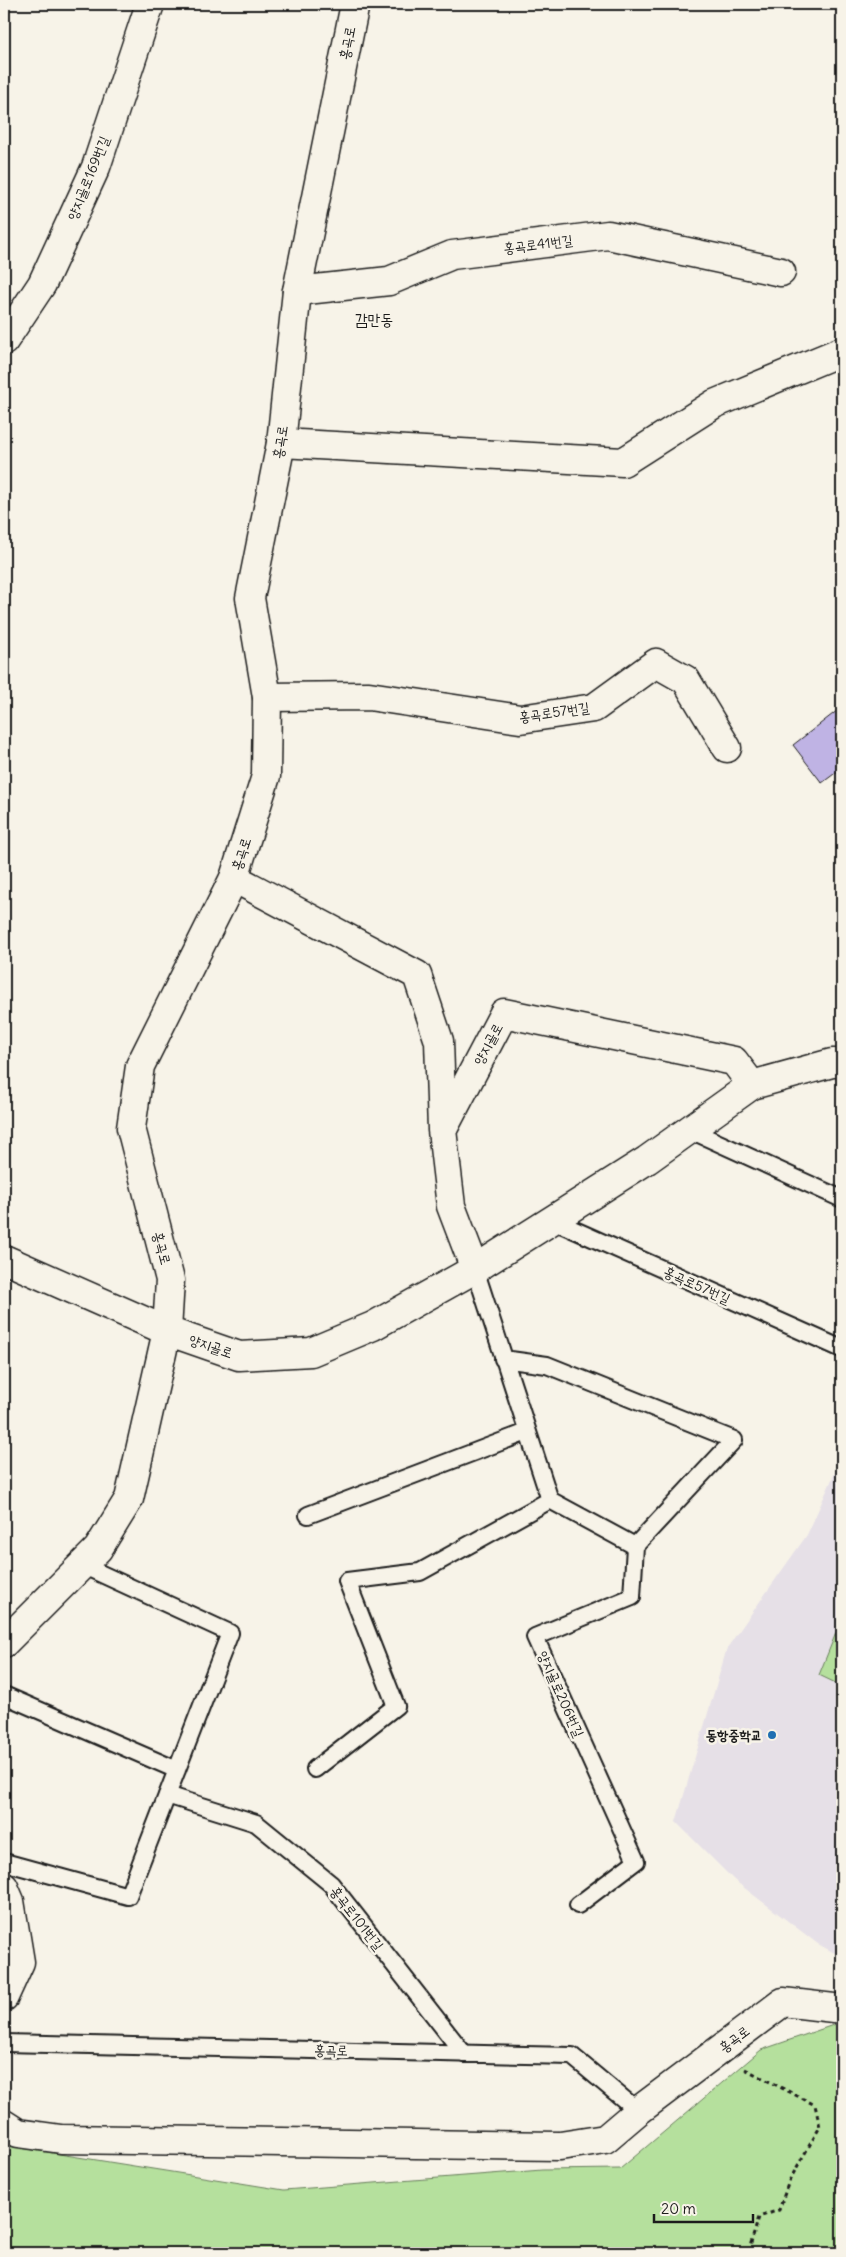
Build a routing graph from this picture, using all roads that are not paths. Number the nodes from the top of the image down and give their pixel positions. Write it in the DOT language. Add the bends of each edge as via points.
graph roads {
  1 [pos="150,4"];
  2 [pos="355,4"];
  3 [pos="781,272"];
  4 [pos="297,291"];
  5 [pos="4,341"];
  6 [pos="842,351"];
  7 [pos="280,443"];
  8 [pos="267,697"];
  9 [pos="727,748"];
  10 [pos="234,878"];
  11 [pos="842,1063"];
  12 [pos="752,1085"];
  13 [pos="442,1130"];
  14 [pos="690,1130"];
  15 [pos="842,1199"];
  16 [pos="552,1220"];
  17 [pos="4,1259"];
  18 [pos="475,1269"];
  19 [pos="167,1331"];
  20 [pos="842,1349"];
  21 [pos="504,1359"];
  22 [pos="527,1432"];
  23 [pos="550,1500"];
  24 [pos="308,1515"];
  25 [pos="635,1546"];
  26 [pos="82,1565"];
  27 [pos="4,1643"];
  28 [pos="4,1695"];
  29 [pos="315,1769"];
  30 [pos="177,1770"];
  31 [pos="167,1795"];
  32 [pos="4,1862"];
  33 [pos="4,1887"];
  34 [pos="578,1905"];
  35 [pos="4,1997"];
  36 [pos="842,2009"];
  37 [pos="4,2042"];
  38 [pos="464,2054"];
  39 [pos="638,2111"];
  40 [pos="4,2124"];
  1 -- 5 [label="street, 양지골로169번길" via="96,167 42,284"];
  2 -- 4 [label="street, 홍곡로"];
  3 -- 4 [label="street, 홍곡로41번길" via="608,235 452,255 389,281"];
  4 -- 7 [label="street, 홍곡로"];
  6 -- 7 [label="street" via="714,404 623,462"];
  7 -- 8 [label="street, 홍곡로" via="250,598"];
  8 -- 9 [label="street, 홍곡로57번길" via="370,696 520,719 594,708 656,663 686,680"];
  8 -- 10 [label="street, 홍곡로" via="266,776"];
  10 -- 13 [label="street, 홍곡로" via="417,975 439,1040"];
  10 -- 19 [label="street, 홍곡로" via="140,1066 132,1119 131,1128 170,1280"];
  11 -- 12 [label="street, 양지골로"];
  12 -- 13 [label="street, 양지골로" via="734,1060 504,1013"];
  12 -- 14 [label="street, 양지골로"];
  13 -- 18 [label="street" via="451,1206"];
  14 -- 15 [label="lane"];
  14 -- 16 [label="street, 양지골로"];
  16 -- 18 [label="street, 양지골로"];
  16 -- 20 [label="lane, 홍곡로57번길"];
  17 -- 19 [label="street, 양지골로"];
  18 -- 19 [label="street, 양지골로" via="373,1326 311,1352 240,1356"];
  18 -- 21 [label="lane"];
  19 -- 26 [label="street, 홍곡로" via="129,1499 98,1549"];
  21 -- 22 [label="lane"];
  21 -- 25 [label="lane" via="547,1366 734,1440"];
  22 -- 23 [label="lane"];
  22 -- 24 [label="lane"];
  23 -- 25 [label="lane"];
  23 -- 29 [label="lane" via="420,1572 347,1581 396,1706"];
  25 -- 34 [label="lane, 양지골로206번길" via="632,1597 535,1637 636,1862"];
  26 -- 27 [label="street, 홍곡로"];
  26 -- 30 [label="lane" via="230,1633"];
  28 -- 30 [label="lane"];
  30 -- 31 [label="lane"];
  31 -- 32 [label="lane" via="128,1896"];
  31 -- 38 [label="lane, 홍곡로101번길" via="256,1823 331,1884"];
  33 -- 35 [label="street" via="10,1900 20,1962"];
  36 -- 39 [label="street, 홍곡로" via="783,2002"];
  37 -- 38 [label="lane, 홍곡로"];
  38 -- 39 [label="lane, 홍곡로" via="572,2056"];
  39 -- 40 [label="street, 홍곡로" via="605,2139 560,2146 61,2139 18,2133"];
}
